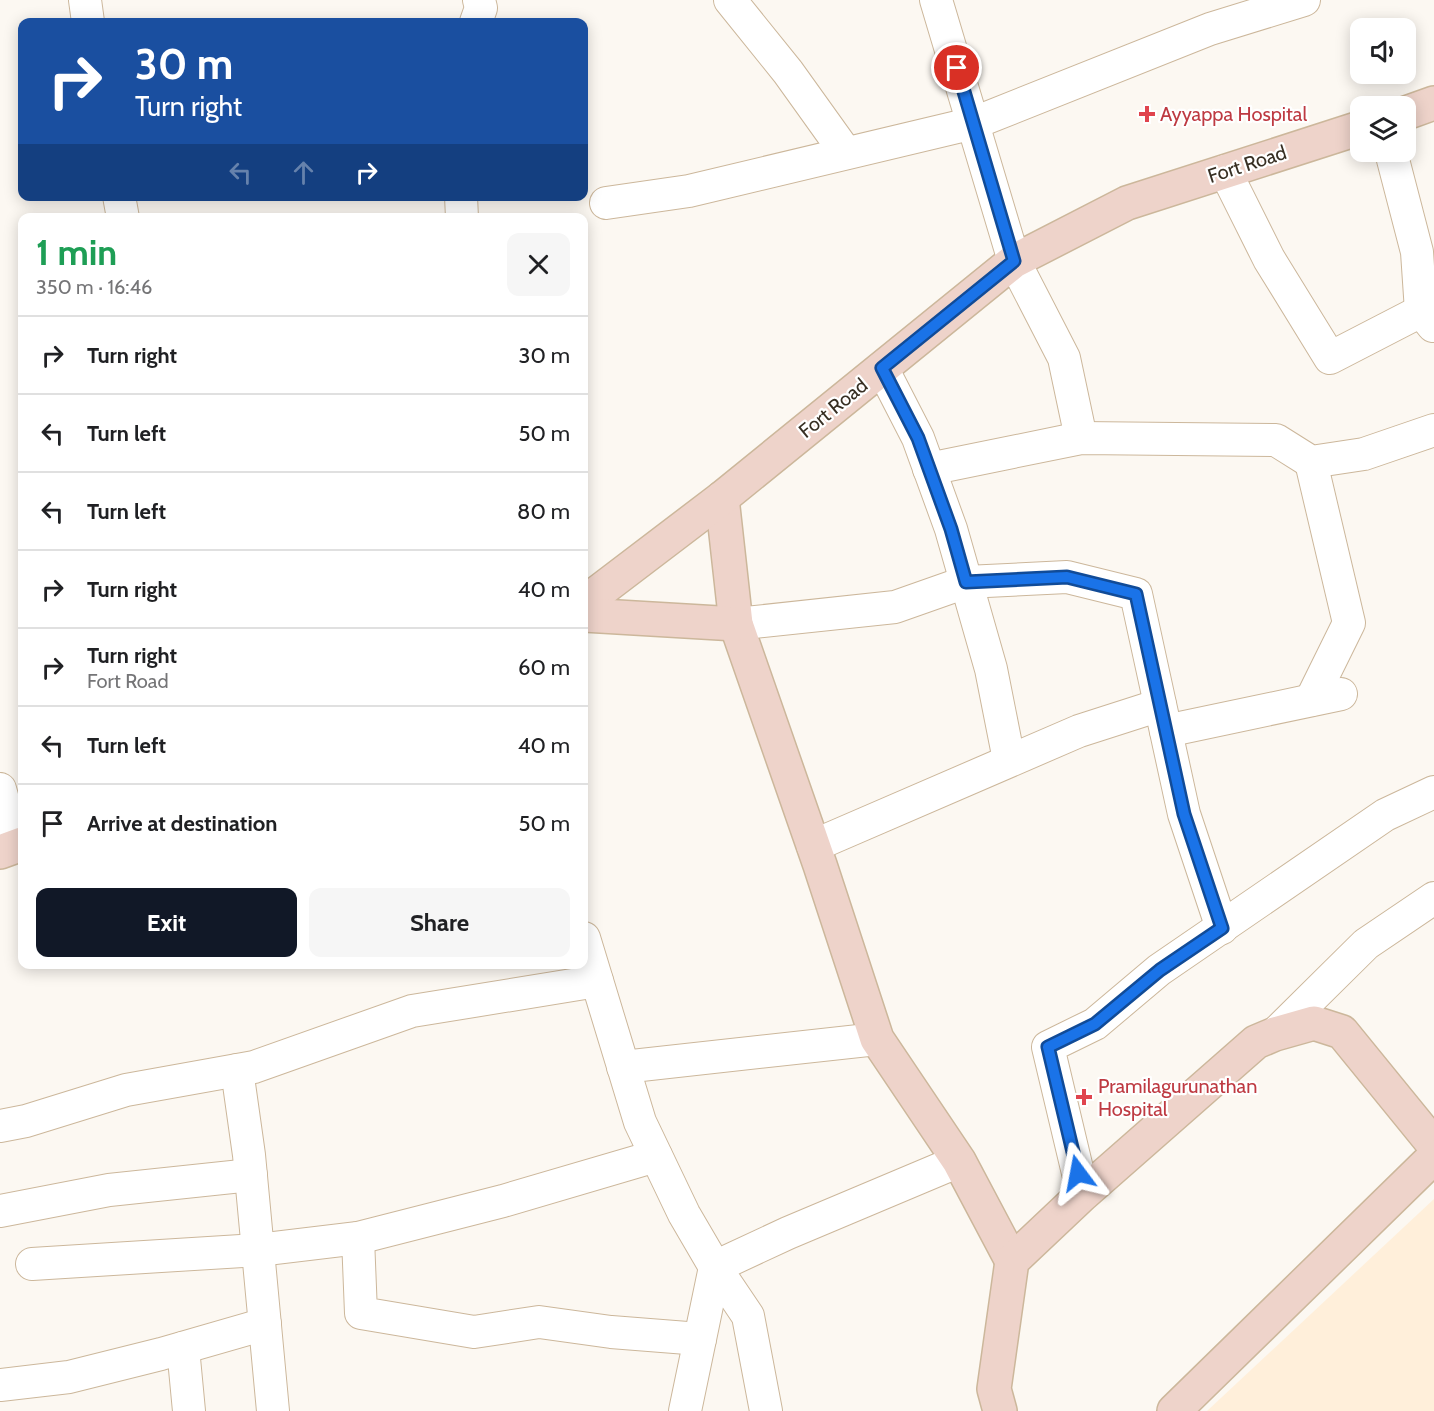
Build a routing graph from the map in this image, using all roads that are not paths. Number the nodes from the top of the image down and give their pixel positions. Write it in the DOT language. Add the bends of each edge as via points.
graph roads {
  1 [pos="85,0"];
  2 [pos="479,0"];
  3 [pos="730,0"];
  4 [pos="936,0"];
  5 [pos="1304,0"];
  6 [pos="87,18"];
  7 [pos="477,18"];
  8 [pos="1434,104"];
  9 [pos="1416,110"];
  10 [pos="974,123"];
  11 [pos="1350,131"];
  12 [pos="846,153"];
  13 [pos="1395,162"];
  14 [pos="1225,171"];
  15 [pos="606,203"];
  16 [pos="1426,249"];
  17 [pos="1014,261"];
  18 [pos="1427,319"];
  19 [pos="882,368"];
  20 [pos="1434,430"];
  21 [pos="1081,438"];
  22 [pos="1311,462"];
  23 [pos="929,469"];
  24 [pos="722,498"];
  25 [pos="966,582"];
  26 [pos="588,600"];
  27 [pos="588,615"];
  28 [pos="736,624"];
  29 [pos="1163,718"];
  30 [pos="1009,760"];
  31 [pos="0,789"];
  32 [pos="1434,792"];
  33 [pos="813,846"];
  34 [pos="13,847"];
  35 [pos="1434,898"];
  36 [pos="1222,928"];
  37 [pos="588,951"];
  38 [pos="597,981"];
  39 [pos="1275,1034"];
  40 [pos="877,1039"];
  41 [pos="623,1067"];
  42 [pos="237,1070"];
  43 [pos="0,1126"];
  44 [pos="1434,1145"];
  45 [pos="656,1156"];
  46 [pos="1434,1157"];
  47 [pos="959,1161"];
  48 [pos="250,1175"];
  49 [pos="1083,1194"];
  50 [pos="0,1211"];
  51 [pos="358,1238"];
  52 [pos="258,1250"];
  53 [pos="1012,1261"];
  54 [pos="32,1264"];
  55 [pos="715,1268"];
  56 [pos="265,1324"];
  57 [pos="700,1339"];
  58 [pos="183,1347"];
  59 [pos="0,1385"];
  60 [pos="189,1411"];
  61 [pos="273,1411"];
  62 [pos="686,1411"];
  63 [pos="766,1411"];
  64 [pos="1000,1411"];
  65 [pos="1174,1411"];
  1 -- 6 [label="street"];
  2 -- 7 [label="street"];
  3 -- 12 [label="street"];
  4 -- 10 [label="street"];
  5 -- 10 [label="street" via="1210,28"];
  8 -- 9 [label="street"];
  10 -- 12 [label="street"];
  10 -- 17 [label="street"];
  11 -- 14 [label="street, Fort Road"];
  12 -- 15 [label="street" via="689,191"];
  13 -- 16 [label="street"];
  14 -- 17 [label="street, Fort Road" via="1127,203"];
  14 -- 18 [label="street" via="1269,259 1329,357"];
  16 -- 18 [label="street"];
  17 -- 19 [label="street, Fort Road"];
  17 -- 21 [label="street" via="1064,358"];
  19 -- 23 [label="street" via="918,438"];
  19 -- 24 [label="street, Fort Road"];
  20 -- 22 [label="street" via="1364,454"];
  21 -- 22 [label="street" via="1276,440"];
  21 -- 23 [label="street"];
  22 -- 29 [label="street" via="1349,623 1326,697"];
  23 -- 25 [label="street"];
  24 -- 26 [label="street, Fort Road"];
  24 -- 28 [label="street"];
  25 -- 28 [label="street" via="895,607"];
  25 -- 29 [label="street" via="1067,577 1136,594"];
  25 -- 30 [label="street" via="991,669"];
  27 -- 28 [label="street"];
  28 -- 33 [label="street"];
  29 -- 30 [label="street" via="1079,731"];
  29 -- 36 [label="street" via="1184,814"];
  30 -- 33 [label="street"];
  31 -- 34 [label="street"];
  32 -- 36 [label="street" via="1385,814"];
  33 -- 40 [label="street"];
  35 -- 39 [label="street" via="1366,944"];
  36 -- 49 [label="street" via="1160,970 1095,1024 1048,1047"];
  37 -- 38 [label="street"];
  38 -- 41 [label="street"];
  38 -- 42 [label="street" via="412,1011"];
  39 -- 44 [label="street" via="1314,1023 1342,1032"];
  39 -- 49 [label="street" via="1256,1042"];
  40 -- 41 [label="street"];
  40 -- 47 [label="street"];
  41 -- 45 [label="street" via="640,1122"];
  42 -- 43 [label="street" via="126,1090"];
  42 -- 48 [label="street"];
  45 -- 51 [label="street"];
  45 -- 55 [label="street"];
  46 -- 65 [label="street"];
  47 -- 53 [label="street"];
  47 -- 55 [label="street"];
  48 -- 50 [label="street" via="109,1190"];
  48 -- 52 [label="street"];
  49 -- 53 [label="street"];
  51 -- 52 [label="street"];
  51 -- 57 [label="street" via="361,1313 474,1332 539,1322"];
  52 -- 54 [label="street"];
  52 -- 56 [label="street"];
  53 -- 64 [label="street" via="994,1389"];
  55 -- 57 [label="street"];
  55 -- 63 [label="street" via="748,1316"];
  56 -- 58 [label="street"];
  56 -- 61 [label="street"];
  57 -- 62 [label="street"];
  58 -- 59 [label="street" via="69,1377"];
  58 -- 60 [label="street"];
}
